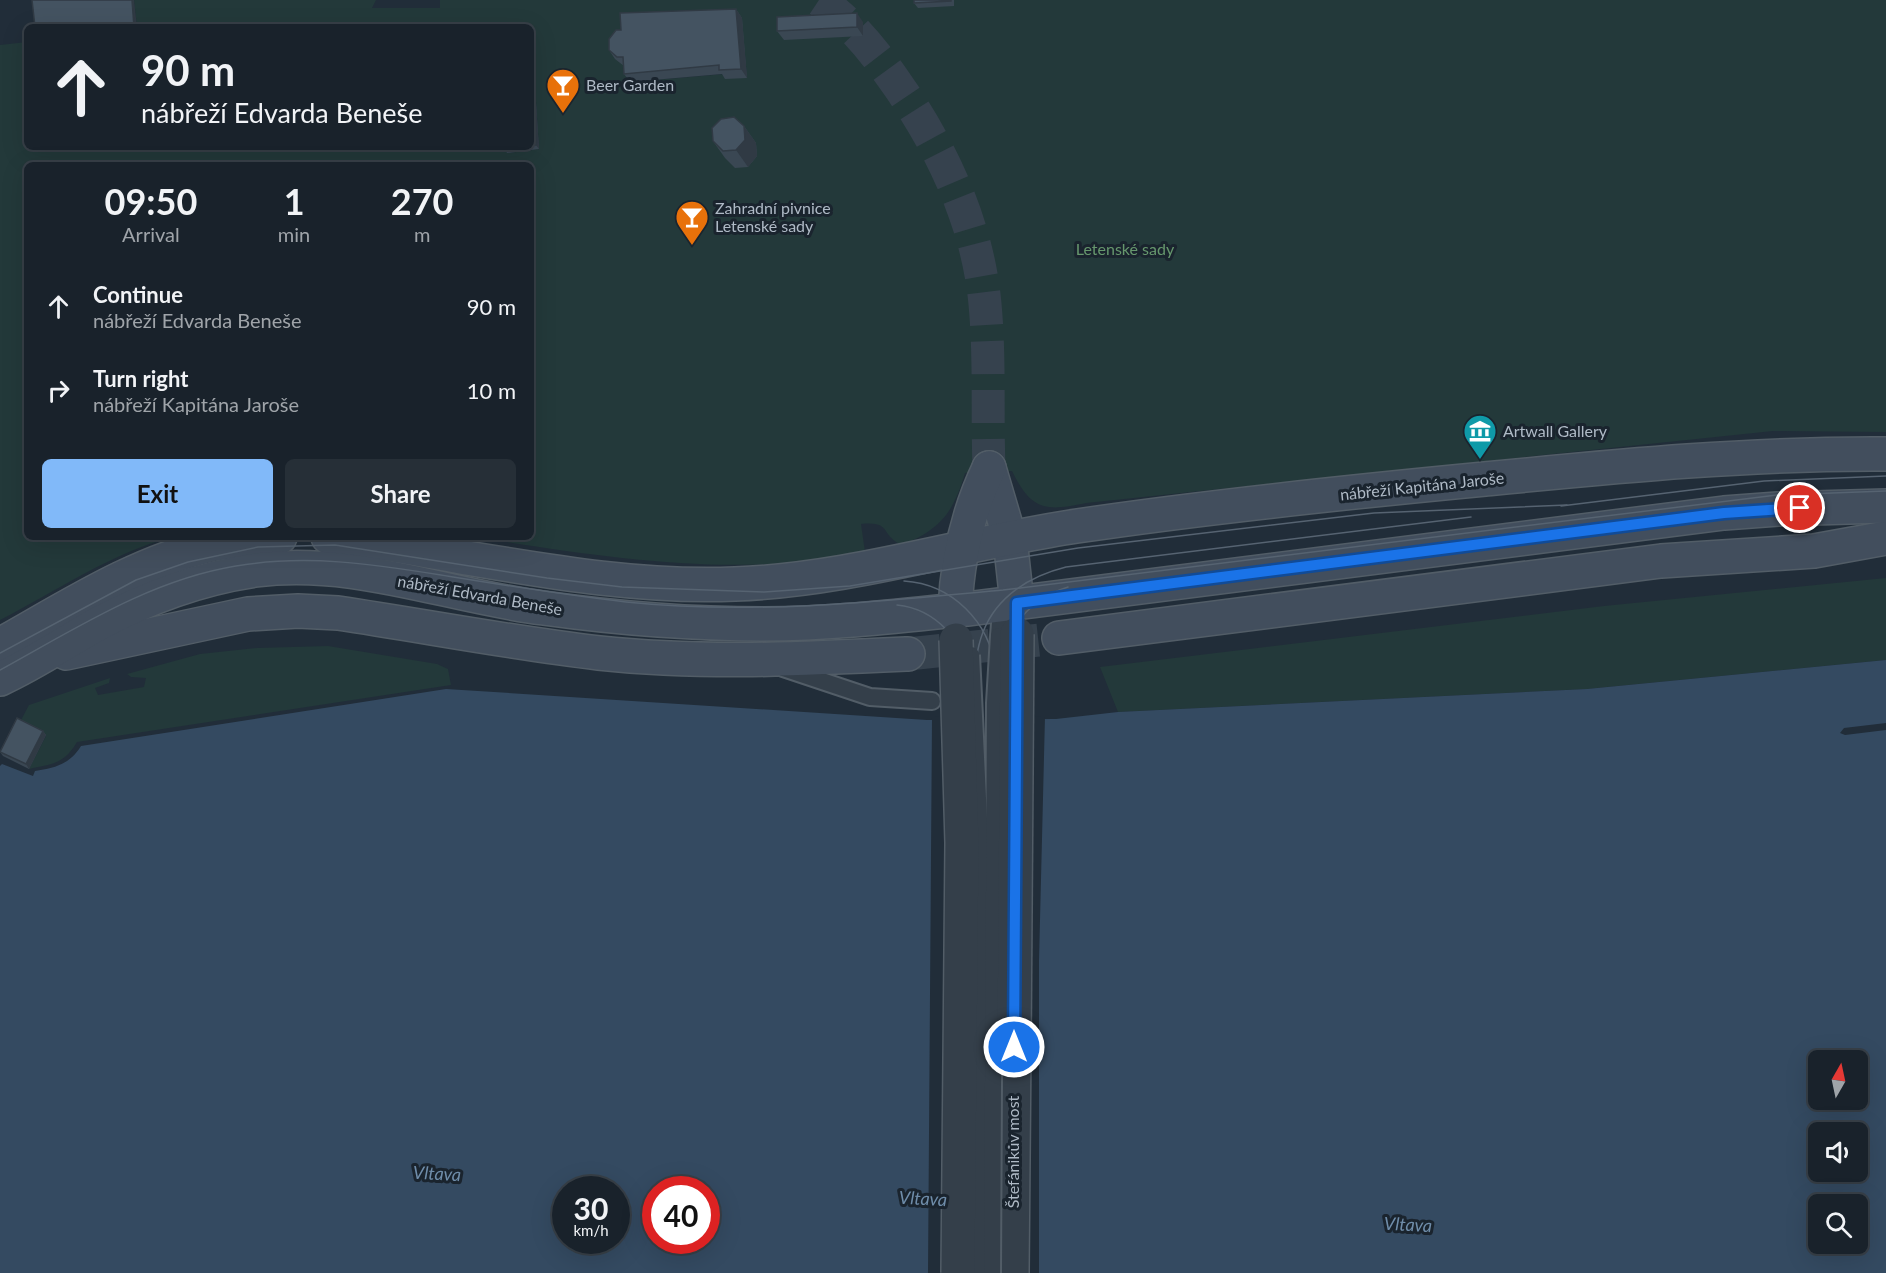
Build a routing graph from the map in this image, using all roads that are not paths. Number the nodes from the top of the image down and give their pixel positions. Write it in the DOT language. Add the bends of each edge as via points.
graph roads {
  1 [pos="1886,454"];
  2 [pos="1886,506"];
  3 [pos="1886,538"];
  4 [pos="1010,539"];
  5 [pos="254,540"];
  6 [pos="354,540"];
  7 [pos="962,548"];
  8 [pos="1008,619"];
  9 [pos="962,625"];
  10 [pos="1059,638"];
  11 [pos="0,645"];
  12 [pos="908,654"];
  13 [pos="38,659"];
  14 [pos="765,662"];
  15 [pos="0,679"];
  16 [pos="932,701"];
  17 [pos="958,1273"];
  18 [pos="978,1273"];
  19 [pos="992,1273"];
  20 [pos="1012,1273"];
  1 -- 4 [label="main road, nábřeží Kapitána Jaroše" via="1749,456 1612,466 1114,521"];
  2 -- 8 [label="main road" via="1724,513"];
  3 -- 10 [label="main road" via="1796,553 1661,561"];
  4 -- 7 [label="main road, nábřeží Kapitána Jaroše"];
  4 -- 7 [label="main road" via="988,468 971,507"];
  4 -- 8 [label="main road"];
  5 -- 11 [label="main road" via="212,545 173,557 112,583"];
  6 -- 7 [label="main road, nábřeží Edvarda Beneše" via="559,573 648,582 723,584 780,581 869,568"];
  7 -- 9 [label="main road" via="956,583"];
  8 -- 9 [label="main road"];
  8 -- 19 [label="lane, bridge" via="995,703"];
  8 -- 20 [label="street, Štefánikův most, bridge"];
  9 -- 13 [label="main road, nábřeží Edvarda Beneše" via="884,618 766,624 661,621 539,608 329,567 305,567 213,578 156,596 95,625"];
  9 -- 17 [label="street, bridge"];
  9 -- 18 [label="lane, bridge" via="974,685 979,819"];
  12 -- 14 [label="main road"];
  13 -- 14 [label="main road" via="225,618 298,611 338,613 600,653"];
  13 -- 15 [label="main road, nábřeží Edvarda Beneše"];
  14 -- 16 [label="lane" via="870,697"];
}
